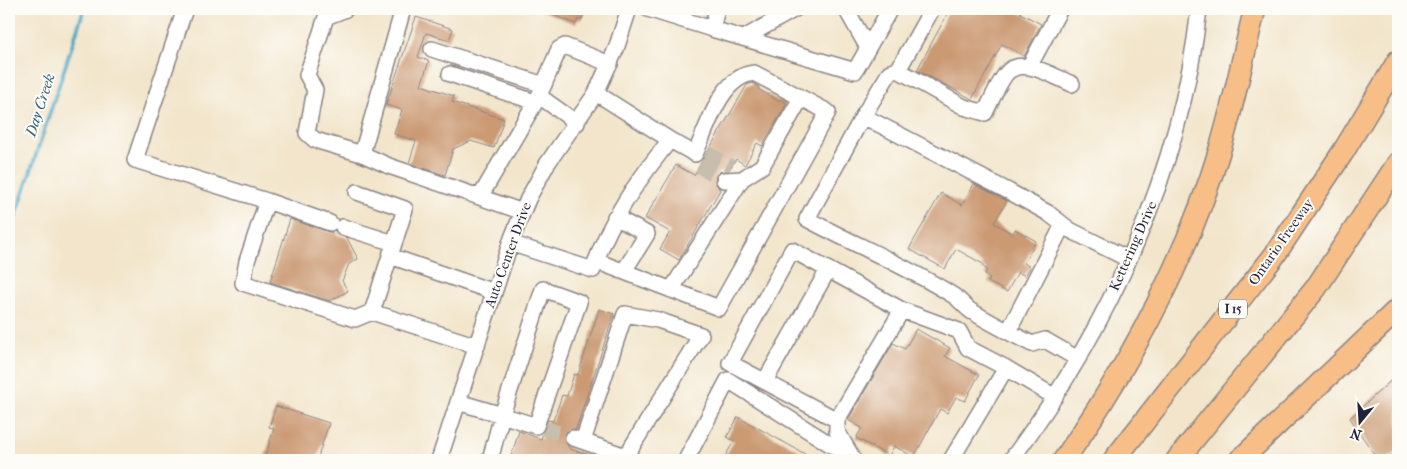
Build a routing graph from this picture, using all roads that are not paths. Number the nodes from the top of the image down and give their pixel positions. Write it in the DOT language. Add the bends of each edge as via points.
graph roads {
  1 [pos="185,9"];
  2 [pos="346,9"];
  3 [pos="403,9"];
  4 [pos="629,9"];
  5 [pos="648,9"];
  6 [pos="717,9"];
  7 [pos="795,9"];
  8 [pos="846,9"];
  9 [pos="890,9"];
  10 [pos="932,9"];
  11 [pos="1060,9"];
  12 [pos="1199,9"];
  13 [pos="1255,9"];
  14 [pos="712,29"];
  15 [pos="744,38"];
  16 [pos="868,48"];
  17 [pos="432,49"];
  18 [pos="1398,61"];
  19 [pos="610,64"];
  20 [pos="1029,67"];
  21 [pos="898,70"];
  22 [pos="450,74"];
  23 [pos="1072,84"];
  24 [pos="596,93"];
  25 [pos="539,94"];
  26 [pos="801,98"];
  27 [pos="863,116"];
  28 [pos="577,123"];
  29 [pos="670,140"];
  30 [pos="362,154"];
  31 [pos="1398,163"];
  32 [pos="728,173"];
  33 [pos="742,179"];
  34 [pos="357,192"];
  35 [pos="480,197"];
  36 [pos="267,201"];
  37 [pos="523,212"];
  38 [pos="616,217"];
  39 [pos="1063,225"];
  40 [pos="510,243"];
  41 [pos="392,250"];
  42 [pos="1128,259"];
  43 [pos="596,261"];
  44 [pos="828,270"];
  45 [pos="624,272"];
  46 [pos="671,290"];
  47 [pos="494,292"];
  48 [pos="902,310"];
  49 [pos="1398,310"];
  50 [pos="372,312"];
  51 [pos="1008,332"];
  52 [pos="477,346"];
  53 [pos="1078,359"];
  54 [pos="1006,368"];
  55 [pos="765,381"];
  56 [pos="1055,396"];
  57 [pos="458,402"];
  58 [pos="502,415"];
  59 [pos="837,420"];
  60 [pos="578,439"];
  61 [pos="853,459"];
  62 [pos="439,460"];
  63 [pos="490,460"];
  64 [pos="686,460"];
  65 [pos="951,460"];
  66 [pos="1011,460"];
  67 [pos="1064,460"];
  68 [pos="1114,460"];
  69 [pos="1176,460"];
  70 [pos="1240,460"];
  1 -- 36 [label="street" via="135,160"];
  2 -- 30 [label="street" via="326,17 308,75 315,90 307,133 315,140"];
  3 -- 30 [label="street"];
  4 -- 19 [label="street, Auto Center Drive"];
  5 -- 14 [label="street"];
  6 -- 14 [label="street"];
  7 -- 15 [label="street"];
  8 -- 16 [label="street"];
  9 -- 16 [label="street"];
  10 -- 21 [label="street"];
  11 -- 20 [label="street"];
  12 -- 42 [label="street, Kettering Drive" via="1183,108 1156,193"];
  13 -- 67 [label="highway" via="1220,149 1180,253 1116,381"];
  14 -- 15 [label="street"];
  15 -- 16 [label="street" via="854,71"];
  17 -- 25 [label="street"];
  18 -- 68 [label="highway, Ontario Freeway / I 15" via="1274,256"];
  19 -- 24 [label="street, Auto Center Drive"];
  19 -- 25 [label="street" via="565,46 559,50"];
  20 -- 21 [label="street" via="1015,67 1005,74 985,113 964,107"];
  20 -- 23 [label="street"];
  21 -- 27 [label="street" via="890,72"];
  22 -- 25 [label="street"];
  24 -- 28 [label="street, Auto Center Drive"];
  24 -- 29 [label="street"];
  25 -- 28 [label="street"];
  25 -- 35 [label="street"];
  26 -- 29 [label="street" via="754,73 746,74 725,91 700,158"];
  26 -- 33 [label="street" via="762,166"];
  26 -- 46 [label="street" via="828,112 719,308"];
  27 -- 39 [label="street" via="1048,213"];
  27 -- 51 [label="street" via="807,219 956,297 969,310"];
  28 -- 37 [label="street, Auto Center Drive" via="547,164"];
  29 -- 38 [label="street"];
  30 -- 35 [label="street"];
  31 -- 69 [label="highway" via="1316,288"];
  32 -- 33 [label="street"];
  33 -- 46 [label="street"];
  34 -- 41 [label="street" via="405,209"];
  35 -- 37 [label="street"];
  36 -- 41 [label="street" via="336,225"];
  36 -- 50 [label="street" via="243,283 355,319"];
  37 -- 40 [label="street, Auto Center Drive"];
  38 -- 43 [label="street"];
  38 -- 45 [label="street" via="647,234"];
  39 -- 42 [label="street"];
  39 -- 51 [label="street"];
  40 -- 43 [label="street" via="593,270"];
  40 -- 47 [label="street, Auto Center Drive"];
  41 -- 47 [label="street"];
  41 -- 50 [label="street"];
  42 -- 53 [label="street, Kettering Drive"];
  43 -- 45 [label="street"];
  44 -- 48 [label="street"];
  44 -- 55 [label="street"];
  44 -- 55 [label="street" via="792,250 730,363"];
  45 -- 46 [label="street"];
  47 -- 52 [label="street, Auto Center Drive"];
  48 -- 54 [label="street" via="959,331 968,348"];
  48 -- 59 [label="street"];
  49 -- 70 [label="highway"];
  50 -- 52 [label="street"];
  51 -- 53 [label="street" via="1032,344 1045,340"];
  52 -- 57 [label="street, Auto Center Drive"];
  53 -- 56 [label="street, Kettering Drive"];
  54 -- 56 [label="street"];
  54 -- 65 [label="street"];
  55 -- 59 [label="street"];
  56 -- 66 [label="street, Kettering Drive"];
  57 -- 58 [label="street"];
  57 -- 62 [label="street, Auto Center Drive"];
  58 -- 58 [label="street" via="540,427 579,302 542,289"];
  58 -- 63 [label="street"];
  59 -- 61 [label="street" via="837,431"];
  60 -- 60 [label="street" via="626,456 701,336 658,320 625,314"];
  61 -- 64 [label="street" via="728,380"];
}
